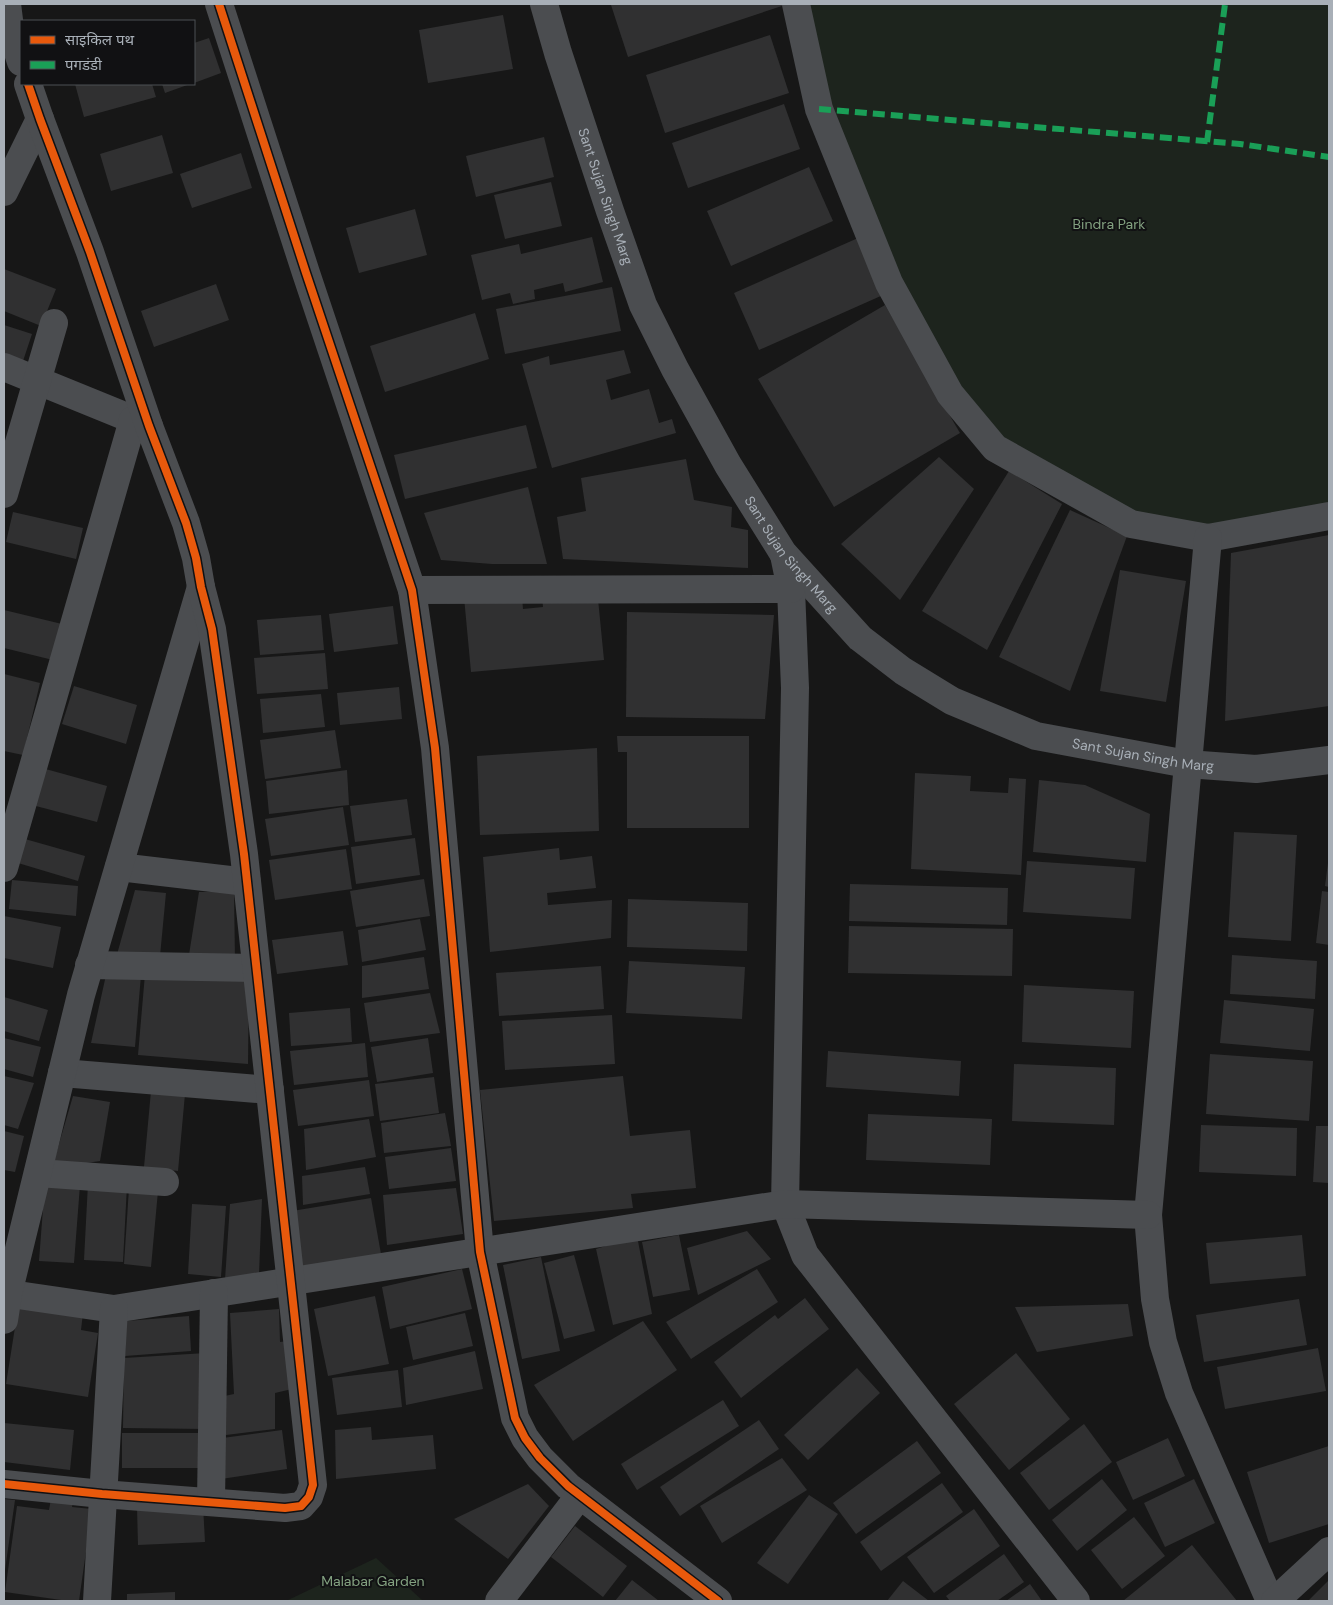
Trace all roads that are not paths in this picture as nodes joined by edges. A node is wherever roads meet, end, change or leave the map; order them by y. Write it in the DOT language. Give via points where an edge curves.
graph roads {
  1 [pos="8,4"];
  2 [pos="220,4"];
  3 [pos="544,4"];
  4 [pos="796,4"];
  5 [pos="20,59"];
  6 [pos="28,85"];
  7 [pos="40,119"];
  8 [pos="4,192"];
  9 [pos="54,323"];
  10 [pos="4,367"];
  11 [pos="36,381"];
  12 [pos="141,423"];
  13 [pos="4,491"];
  14 [pos="1329,516"];
  15 [pos="1208,538"];
  16 [pos="783,553"];
  17 [pos="201,587"];
  18 [pos="791,589"];
  19 [pos="412,590"];
  20 [pos="1329,760"];
  21 [pos="1187,764"];
  22 [pos="119,867"];
  23 [pos="4,868"];
  24 [pos="247,882"];
  25 [pos="90,966"];
  26 [pos="256,968"];
  27 [pos="62,1072"];
  28 [pos="270,1090"];
  29 [pos="38,1173"];
  30 [pos="165,1182"];
  31 [pos="785,1204"];
  32 [pos="1148,1215"];
  33 [pos="480,1252"];
  34 [pos="290,1282"];
  35 [pos="214,1293"];
  36 [pos="5,1302"];
  37 [pos="114,1309"];
  38 [pos="4,1484"];
  39 [pos="102,1494"];
  40 [pos="580,1495"];
  41 [pos="211,1502"];
  42 [pos="1329,1551"];
  43 [pos="714,1600"];
  44 [pos="97,1601"];
  45 [pos="499,1601"];
  46 [pos="1076,1601"];
  47 [pos="1270,1601"];
  48 [pos="1275,1601"];
  1 -- 5 [label="street" via="10,28"];
  2 -- 19 [label="street"];
  3 -- 16 [label="street, Sant Sujan Singh Marg" via="643,305 728,466"];
  4 -- 15 [label="street" via="822,118 890,283 950,394 995,448 1114,515 1131,524"];
  6 -- 7 [label="street"];
  7 -- 8 [label="street"];
  7 -- 12 [label="street" via="90,252"];
  9 -- 11 [label="street"];
  10 -- 11 [label="street"];
  11 -- 12 [label="street"];
  11 -- 13 [label="street"];
  12 -- 17 [label="street" via="186,523"];
  12 -- 23 [label="street"];
  14 -- 15 [label="street"];
  15 -- 21 [label="street"];
  16 -- 18 [label="street"];
  16 -- 21 [label="street, Sant Sujan Singh Marg" via="860,638 903,671 952,701 1036,736"];
  17 -- 22 [label="street"];
  17 -- 24 [label="street" via="212,629"];
  18 -- 19 [label="street"];
  18 -- 31 [label="street" via="795,688"];
  19 -- 33 [label="street" via="435,748"];
  20 -- 21 [label="street, Sant Sujan Singh Marg" via="1256,769"];
  21 -- 32 [label="street"];
  22 -- 24 [label="street"];
  22 -- 25 [label="street"];
  24 -- 26 [label="street"];
  25 -- 26 [label="street"];
  25 -- 27 [label="street"];
  26 -- 28 [label="street"];
  27 -- 28 [label="street"];
  27 -- 29 [label="street"];
  28 -- 34 [label="street"];
  29 -- 30 [label="street"];
  29 -- 36 [label="street"];
  31 -- 32 [label="street"];
  31 -- 33 [label="street"];
  31 -- 46 [label="street" via="806,1254"];
  32 -- 47 [label="street" via="1155,1299 1163,1342 1179,1393"];
  33 -- 34 [label="street"];
  33 -- 40 [label="street" via="515,1418 540,1458"];
  34 -- 35 [label="street"];
  34 -- 41 [label="street" via="313,1486 301,1506 285,1508"];
  35 -- 37 [label="street"];
  35 -- 41 [label="street"];
  36 -- 37 [label="street"];
  37 -- 39 [label="street"];
  38 -- 39 [label="street"];
  39 -- 41 [label="street"];
  39 -- 44 [label="street"];
  40 -- 43 [label="street"];
  40 -- 45 [label="street"];
  42 -- 48 [label="street"];
}
